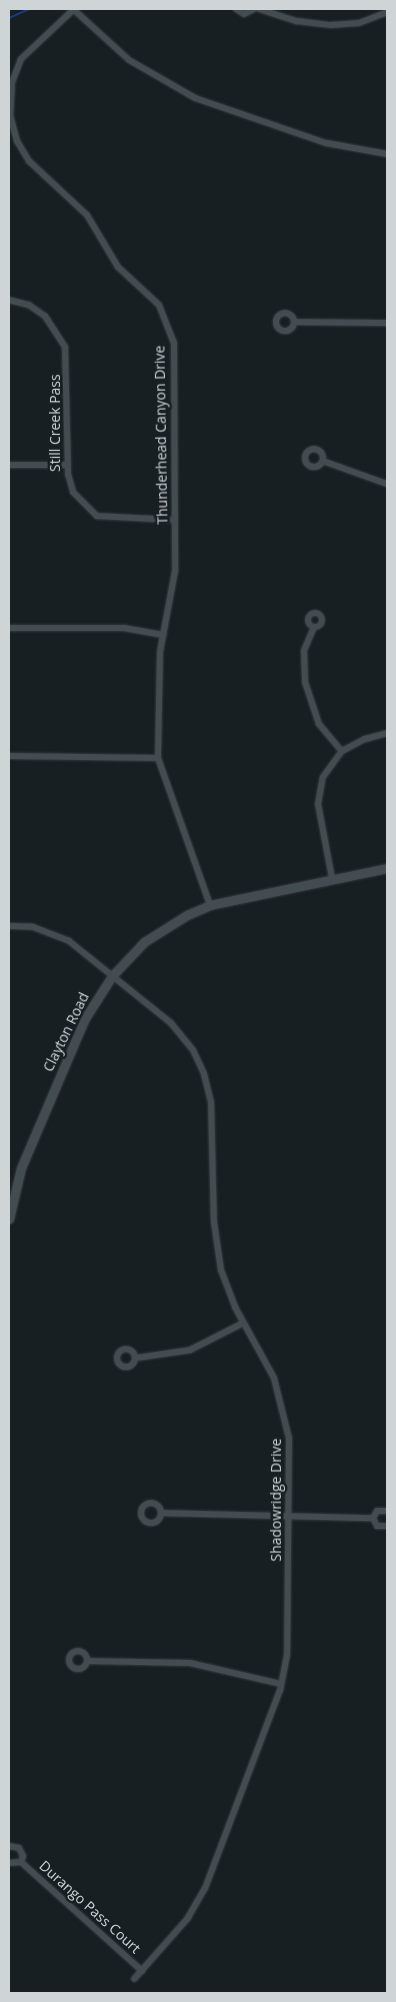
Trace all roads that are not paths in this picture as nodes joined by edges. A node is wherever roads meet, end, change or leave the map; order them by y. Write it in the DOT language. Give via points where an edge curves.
graph roads {
  1 [pos="73,9"];
  2 [pos="236,9"];
  3 [pos="254,9"];
  4 [pos="259,9"];
  5 [pos="387,12"];
  6 [pos="387,154"];
  7 [pos="9,300"];
  8 [pos="294,322"];
  9 [pos="387,323"];
  10 [pos="323,461"];
  11 [pos="9,465"];
  12 [pos="67,465"];
  13 [pos="387,484"];
  14 [pos="175,520"];
  15 [pos="314,627"];
  16 [pos="9,628"];
  17 [pos="163,635"];
  18 [pos="387,733"];
  19 [pos="342,751"];
  20 [pos="9,756"];
  21 [pos="158,758"];
  22 [pos="387,868"];
  23 [pos="332,878"];
  24 [pos="210,904"];
  25 [pos="9,926"];
  26 [pos="112,976"];
  27 [pos="9,1219"];
  28 [pos="243,1323"];
  29 [pos="136,1358"];
  30 [pos="387,1511"];
  31 [pos="161,1513"];
  32 [pos="290,1516"];
  33 [pos="373,1518"];
  34 [pos="387,1526"];
  35 [pos="88,1661"];
  36 [pos="281,1684"];
  37 [pos="9,1846"];
  38 [pos="22,1862"];
  39 [pos="9,1863"];
  40 [pos="142,1971"];
  41 [pos="134,1979"];
  1 -- 6 [label="street" via="129,60 194,98 326,143"];
  1 -- 14 [label="street, Thunderhead Canyon Drive" via="20,58 12,82 10,115 17,141 28,161 87,215 118,267 159,305 171,334 176,352"];
  2 -- 3 [label="street" via="244,14"];
  4 -- 5 [label="street" via="297,21 331,26 359,23"];
  7 -- 12 [label="street, Still Creek Pass" via="29,305 45,316 65,348 68,362"];
  8 -- 9 [label="street"];
  10 -- 13 [label="street"];
  11 -- 12 [label="street"];
  12 -- 14 [label="street, Still Creek Pass" via="72,492 97,516"];
  14 -- 17 [label="street, Thunderhead Canyon Drive" via="175,571"];
  15 -- 19 [label="street" via="304,651 305,682 319,724"];
  16 -- 17 [label="street" via="124,628"];
  17 -- 21 [label="street, Thunderhead Canyon Drive" via="158,670"];
  18 -- 19 [label="street" via="365,739"];
  19 -- 23 [label="street" via="324,777 318,804"];
  20 -- 21 [label="street"];
  21 -- 24 [label="street, Thunderhead Canyon Drive"];
  22 -- 23 [label="main road, Clayton Road"];
  23 -- 24 [label="main road, Clayton Road"];
  24 -- 26 [label="main road, Clayton Road" via="150,938"];
  25 -- 26 [label="street, Shadowridge Drive" via="33,927 61,937"];
  26 -- 27 [label="main road, Clayton Road" via="84,1020 36,1131 17,1180"];
  26 -- 28 [label="street, Shadowridge Drive" via="177,1030 193,1050 204,1074 213,1121 216,1249 225,1284"];
  28 -- 29 [label="street" via="190,1350"];
  28 -- 32 [label="street, Shadowridge Drive" via="271,1372 285,1414 290,1452"];
  30 -- 33 [label="street" via="377,1510"];
  31 -- 32 [label="street"];
  32 -- 33 [label="street"];
  32 -- 36 [label="street, Shadowridge Drive" via="287,1655"];
  33 -- 34 [label="street" via="377,1526"];
  35 -- 36 [label="street" via="190,1663"];
  36 -- 40 [label="street, Shadowridge Drive" via="205,1888 188,1918"];
  37 -- 38 [label="street, Durango Pass Court" via="19,1848"];
  38 -- 39 [label="street, Durango Pass Court"];
  38 -- 40 [label="street, Durango Pass Court"];
  40 -- 41 [label="street, Shadowridge Drive"];
}
